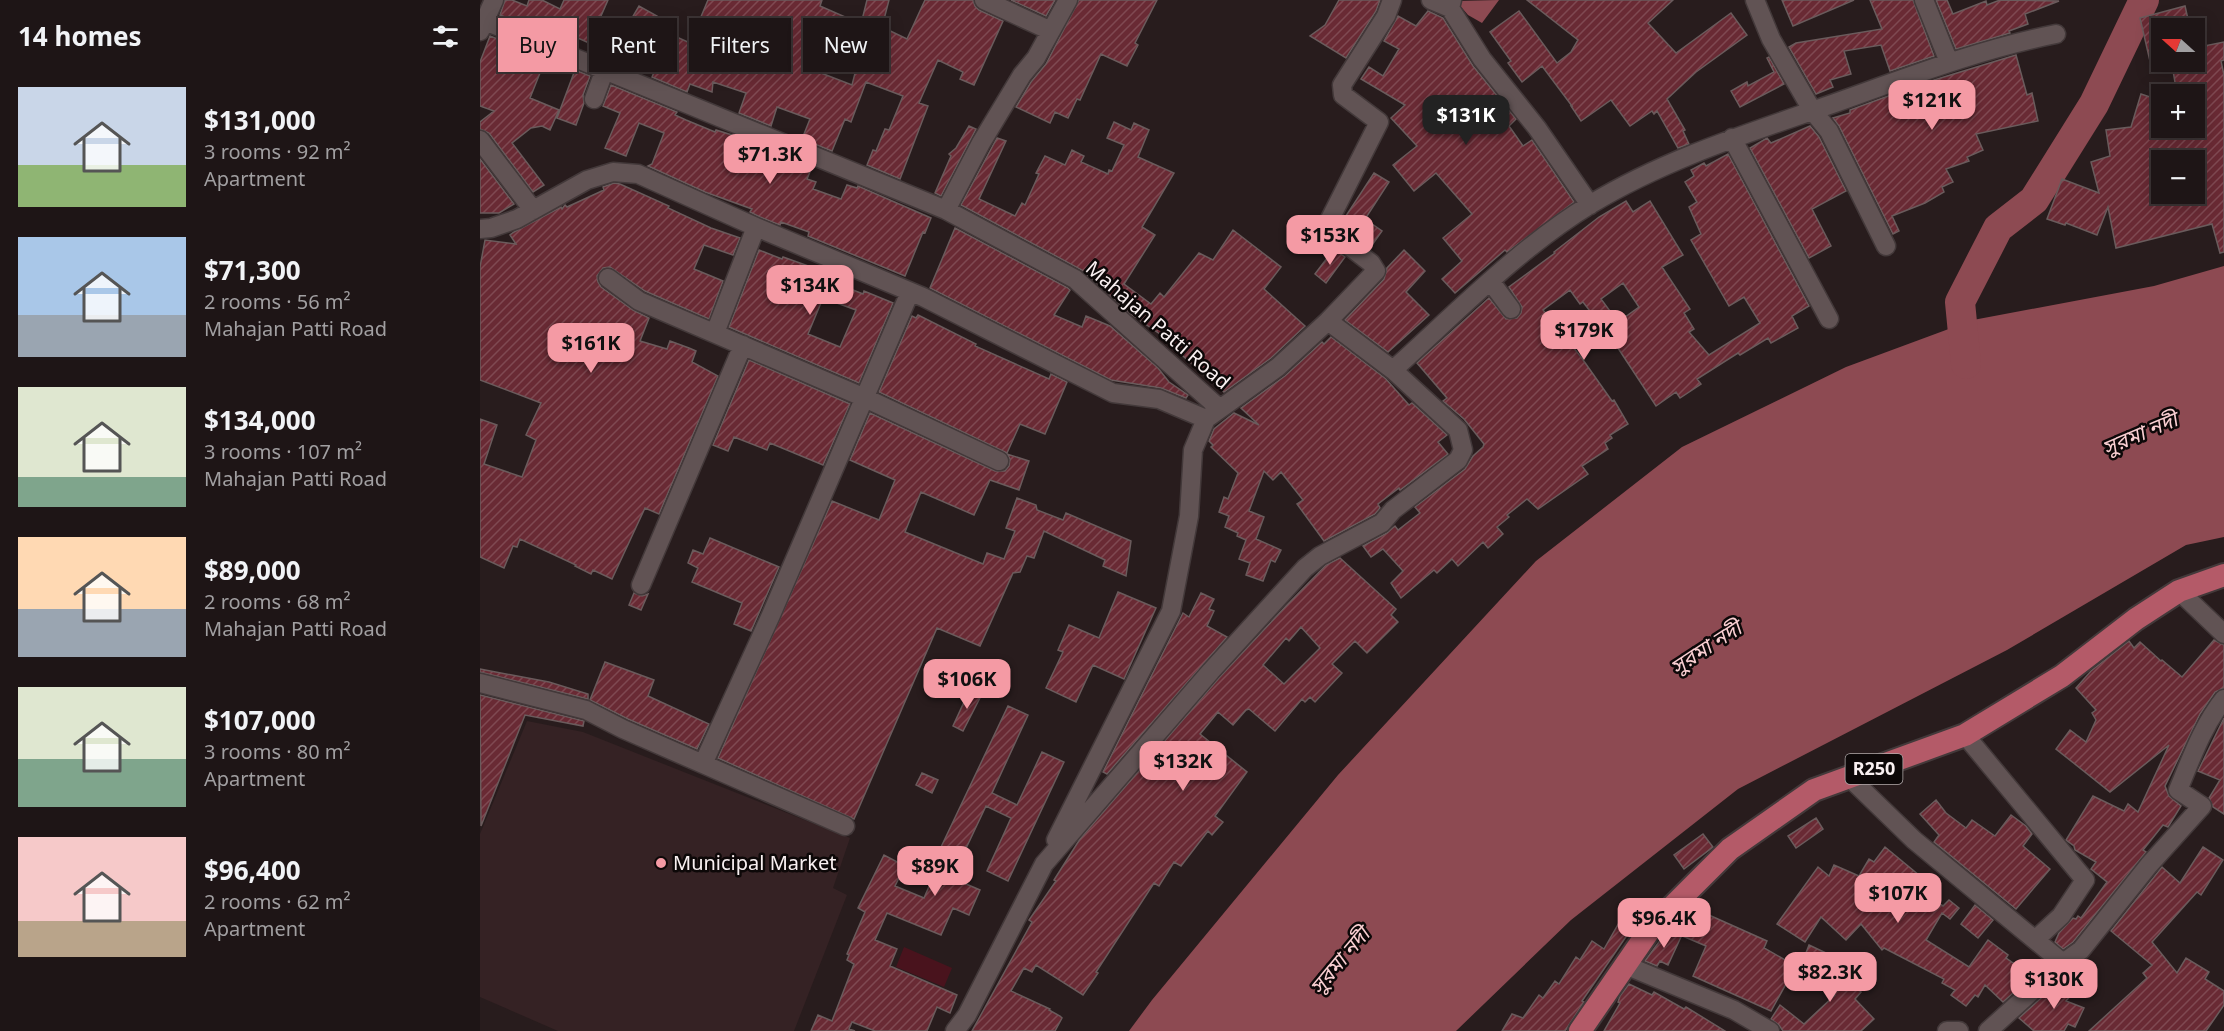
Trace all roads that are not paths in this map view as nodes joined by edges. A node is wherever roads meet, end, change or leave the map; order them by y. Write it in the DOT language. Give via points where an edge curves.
graph roads {
  1 [pos="494,0"];
  2 [pos="984,0"];
  3 [pos="1068,0"];
  4 [pos="1392,0"];
  5 [pos="1431,0"];
  6 [pos="1755,0"];
  7 [pos="1924,0"];
  8 [pos="1451,4"];
  9 [pos="482,24"];
  10 [pos="1051,31"];
  11 [pos="2056,34"];
  12 [pos="1949,62"];
  13 [pos="589,63"];
  14 [pos="604,72"];
  15 [pos="612,72"];
  16 [pos="594,99"];
  17 [pos="1812,110"];
  18 [pos="1732,138"];
  19 [pos="480,140"];
  20 [pos="1590,205"];
  21 [pos="533,210"];
  22 [pos="946,210"];
  23 [pos="756,227"];
  24 [pos="480,229"];
  25 [pos="1886,246"];
  26 [pos="608,278"];
  27 [pos="1491,282"];
  28 [pos="910,292"];
  29 [pos="1511,309"];
  30 [pos="1829,319"];
  31 [pos="1328,321"];
  32 [pos="715,333"];
  33 [pos="743,345"];
  34 [pos="1393,370"];
  35 [pos="866,398"];
  36 [pos="1213,414"];
  37 [pos="999,462"];
  38 [pos="2224,575"];
  39 [pos="641,585"];
  40 [pos="2179,591"];
  41 [pos="2224,634"];
  42 [pos="480,683"];
  43 [pos="2224,699"];
  44 [pos="1965,735"];
  45 [pos="703,764"];
  46 [pos="1849,777"];
  47 [pos="845,826"];
  48 [pos="1044,864"];
  49 [pos="2035,940"];
  50 [pos="2063,963"];
  51 [pos="1625,965"];
  52 [pos="955,1031"];
  53 [pos="1580,1031"];
  54 [pos="1770,1031"];
  55 [pos="1947,1031"];
  56 [pos="1959,1031"];
  57 [pos="1988,1031"];
  1 -- 9 [label="street"];
  2 -- 10 [label="street"];
  3 -- 10 [label="street"];
  4 -- 31 [label="street" via="1342,85 1343,95 1379,122 1327,228 1376,271"];
  5 -- 8 [label="street"];
  6 -- 17 [label="street" via="1771,39"];
  7 -- 12 [label="street"];
  8 -- 20 [label="street" via="1482,59 1537,128"];
  9 -- 13 [label="street, Mahajan Patti Road"];
  10 -- 22 [label="street" via="981,143"];
  11 -- 12 [label="street" via="2012,42"];
  12 -- 17 [label="street"];
  14 -- 16 [label="street"];
  15 -- 22 [label="street, Mahajan Patti Road"];
  17 -- 18 [label="street"];
  17 -- 25 [label="street" via="1829,131"];
  18 -- 20 [label="street" via="1626,184"];
  18 -- 30 [label="street"];
  19 -- 21 [label="street"];
  20 -- 27 [label="street" via="1538,241"];
  21 -- 23 [label="street" via="587,180 626,172"];
  21 -- 24 [label="street" via="517,219"];
  22 -- 36 [label="street, Mahajan Patti Road" via="1075,279"];
  23 -- 28 [label="street"];
  23 -- 32 [label="street"];
  26 -- 32 [label="street" via="639,301"];
  27 -- 29 [label="street"];
  27 -- 34 [label="street"];
  28 -- 35 [label="street"];
  28 -- 36 [label="street" via="1113,393 1159,399"];
  31 -- 34 [label="street"];
  31 -- 36 [label="street" via="1278,367"];
  32 -- 33 [label="street"];
  33 -- 35 [label="street"];
  33 -- 39 [label="street"];
  34 -- 48 [label="street" via="1458,430 1463,450 1458,460 1382,523 1305,568"];
  35 -- 37 [label="street"];
  35 -- 45 [label="street"];
  36 -- 48 [label="street, Mahajan Patti Road" via="1193,450 1189,516 1171,610"];
  38 -- 40 [label="main road, R250"];
  40 -- 41 [label="street"];
  40 -- 44 [label="main road, R250" via="2062,676"];
  42 -- 45 [label="street" via="586,710"];
  43 -- 50 [label="street" via="2178,790 2202,806 2081,950"];
  44 -- 46 [label="main road, R250"];
  44 -- 49 [label="street" via="2085,880 2061,916"];
  45 -- 47 [label="street"];
  46 -- 49 [label="street" via="1914,840"];
  46 -- 51 [label="main road, R250" via="1814,790 1730,849 1651,928"];
  48 -- 52 [label="street" via="967,1015"];
  49 -- 50 [label="street"];
  50 -- 57 [label="street"];
  51 -- 53 [label="main road, R250"];
  51 -- 54 [label="street" via="1734,1010"];
  55 -- 56 [label="street"];
}
